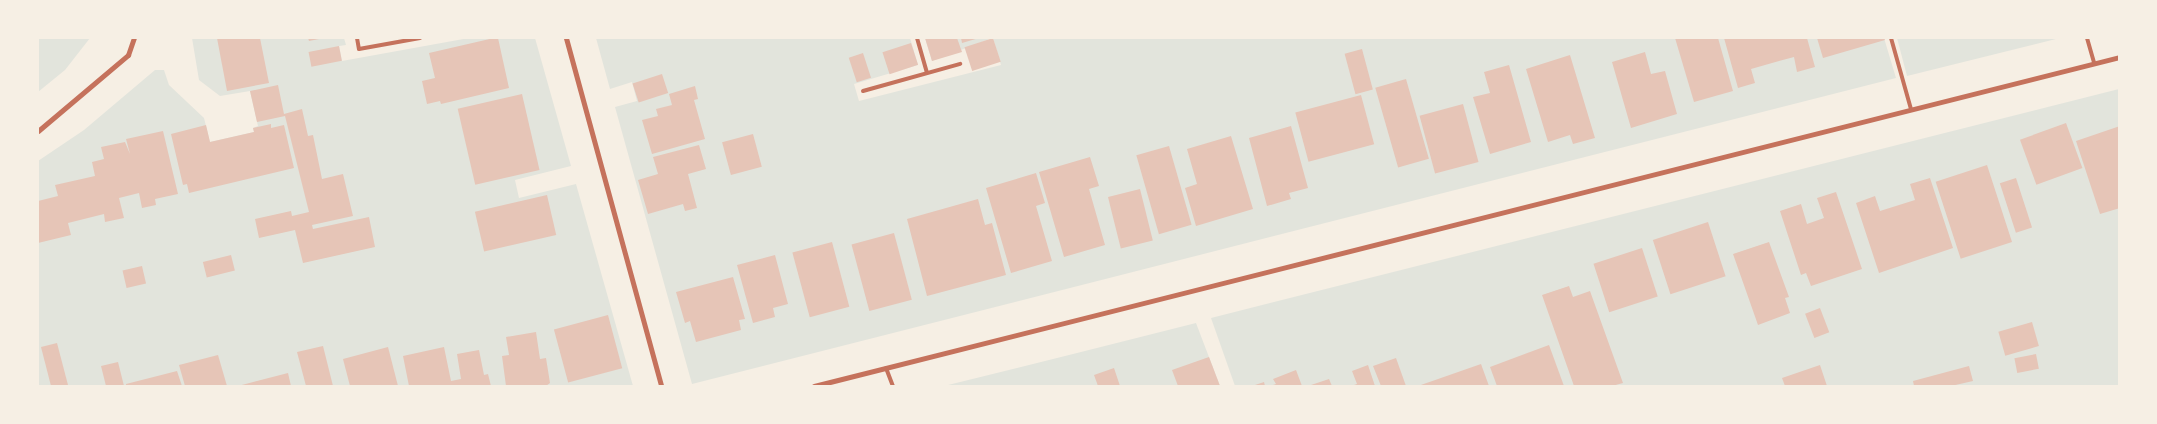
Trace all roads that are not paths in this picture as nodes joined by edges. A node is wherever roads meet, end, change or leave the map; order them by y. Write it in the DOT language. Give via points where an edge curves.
graph roads {
  1 [pos="134,38"];
  2 [pos="357,38"];
  3 [pos="420,38"];
  4 [pos="566,38"];
  5 [pos="917,38"];
  6 [pos="1891,38"];
  7 [pos="2087,38"];
  8 [pos="2120,57"];
  9 [pos="2094,63"];
  10 [pos="960,64"];
  11 [pos="927,73"];
  12 [pos="863,91"];
  13 [pos="1911,109"];
  14 [pos="38,131"];
  15 [pos="886,368"];
  16 [pos="661,386"];
  17 [pos="814,386"];
  18 [pos="893,386"];
  1 -- 14 [label="street" via="128,54"];
  2 -- 3 [label="lane" via="359,49"];
  4 -- 16 [label="street"];
  5 -- 11 [label="lane"];
  6 -- 13 [label="lane"];
  7 -- 9 [label="lane"];
  8 -- 9 [label="street"];
  9 -- 13 [label="street"];
  10 -- 11 [label="lane"];
  11 -- 12 [label="lane"];
  13 -- 15 [label="street"];
  15 -- 17 [label="street"];
  15 -- 18 [label="lane"];
}
